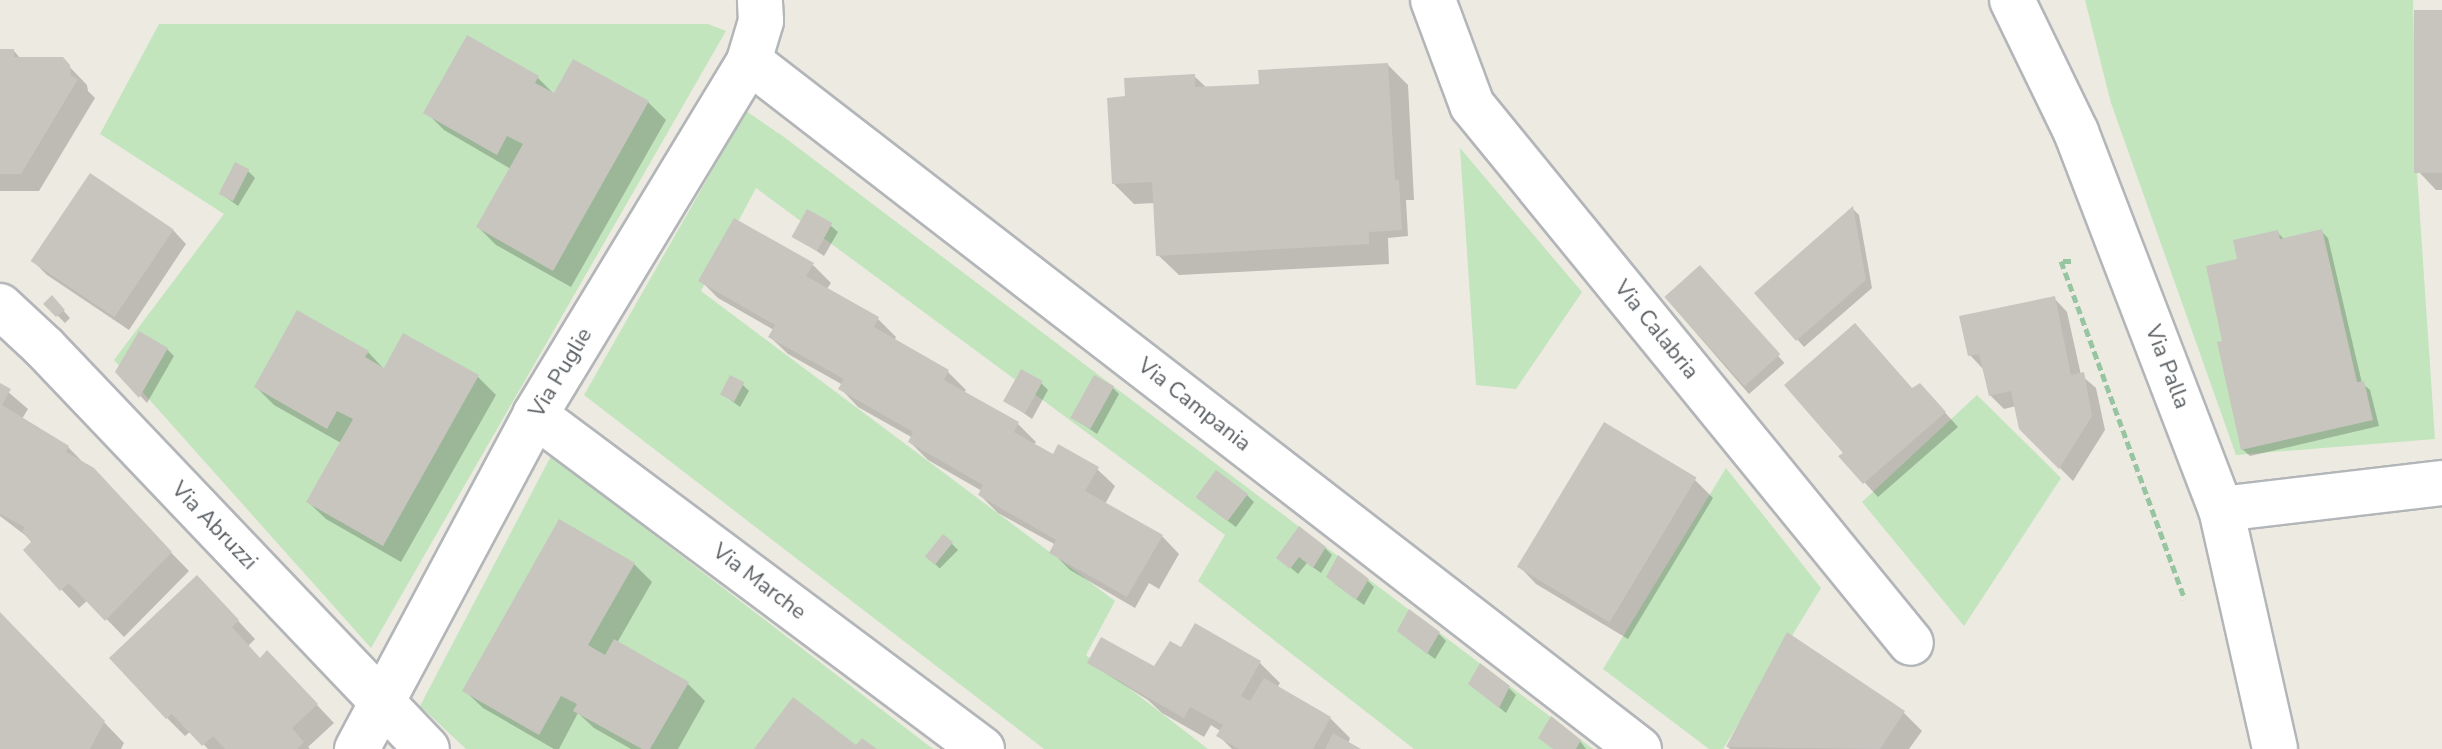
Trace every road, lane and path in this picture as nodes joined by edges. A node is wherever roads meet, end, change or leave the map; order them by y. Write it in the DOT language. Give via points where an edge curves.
graph roads {
  1 [pos="760,0"];
  2 [pos="1433,0"];
  3 [pos="2012,0"];
  4 [pos="749,61"];
  5 [pos="0,306"];
  6 [pos="535,415"];
  7 [pos="2442,483"];
  8 [pos="2221,509"];
  9 [pos="1911,643"];
  10 [pos="382,703"];
  11 [pos="357,749"];
  12 [pos="427,749"];
  13 [pos="982,749"];
  14 [pos="1639,749"];
  15 [pos="2275,749"];
  1 -- 4 [label="street, Via Puglie" via="761,21"];
  2 -- 9 [label="street, Via Calabria" via="1472,105"];
  3 -- 8 [label="street, Via Palla" via="2076,132"];
  4 -- 6 [label="street, Via Puglie"];
  4 -- 14 [label="street, Via Campania"];
  5 -- 10 [label="street, Via Abruzzi"];
  6 -- 10 [label="street, Via Puglie"];
  6 -- 13 [label="street, Via Marche"];
  7 -- 8 [label="street"];
  8 -- 15 [label="street, Via Palla"];
  10 -- 11 [label="street, Via Puglie"];
  10 -- 12 [label="street, Via Abruzzi"];
}
